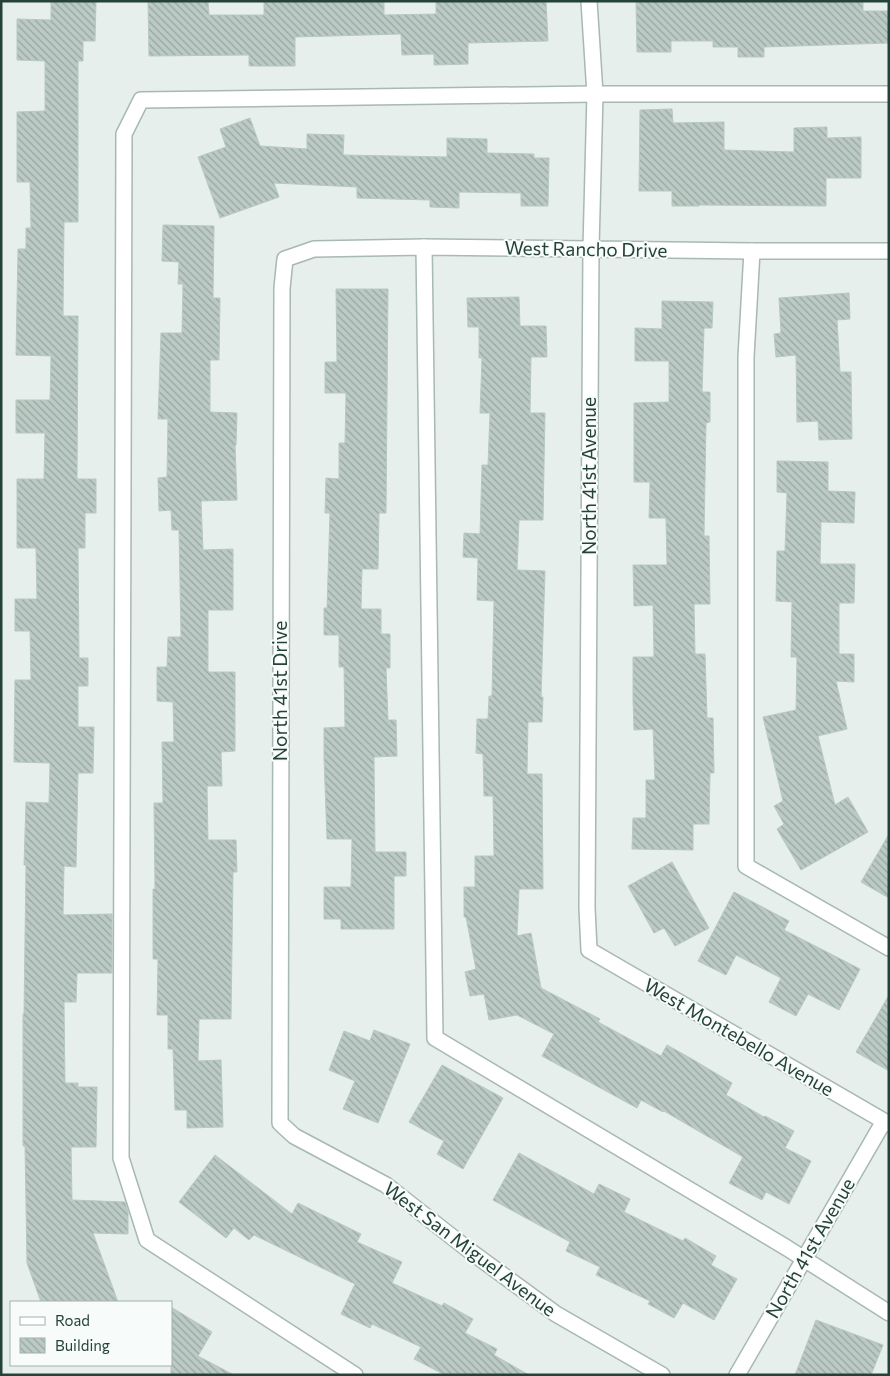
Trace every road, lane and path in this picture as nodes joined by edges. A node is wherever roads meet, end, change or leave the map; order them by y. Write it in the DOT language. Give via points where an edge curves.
graph roads {
  1 [pos="589,1"];
  2 [pos="595,94"];
  3 [pos="889,94"];
  4 [pos="424,247"];
  5 [pos="591,248"];
  6 [pos="752,251"];
  7 [pos="889,251"];
  8 [pos="285,259"];
  9 [pos="889,948"];
  10 [pos="589,950"];
  11 [pos="280,1123"];
  12 [pos="886,1123"];
  13 [pos="804,1258"];
  14 [pos="889,1313"];
  15 [pos="355,1375"];
  16 [pos="662,1375"];
  17 [pos="737,1375"];
  1 -- 2 [label="street, North 41st Avenue"];
  2 -- 3 [label="street"];
  2 -- 5 [label="street, North 41st Avenue"];
  2 -- 15 [label="street" via="141,100 124,134 121,1158 147,1240"];
  4 -- 5 [label="street, West Rancho Drive"];
  4 -- 8 [label="street, West Rancho Drive" via="314,249"];
  4 -- 13 [label="street" via="435,1038"];
  5 -- 6 [label="street, West Rancho Drive"];
  5 -- 10 [label="street, North 41st Avenue" via="586,908"];
  6 -- 7 [label="street, West Rancho Drive"];
  6 -- 9 [label="street" via="746,357 746,866"];
  8 -- 11 [label="street, North 41st Drive" via="282,288"];
  10 -- 12 [label="street, West Montebello Avenue"];
  11 -- 16 [label="street, West San Miguel Avenue" via="294,1136 386,1185 556,1314"];
  12 -- 13 [label="street, North 41st Avenue"];
  13 -- 14 [label="street"];
  13 -- 17 [label="street, North 41st Avenue"];
}
